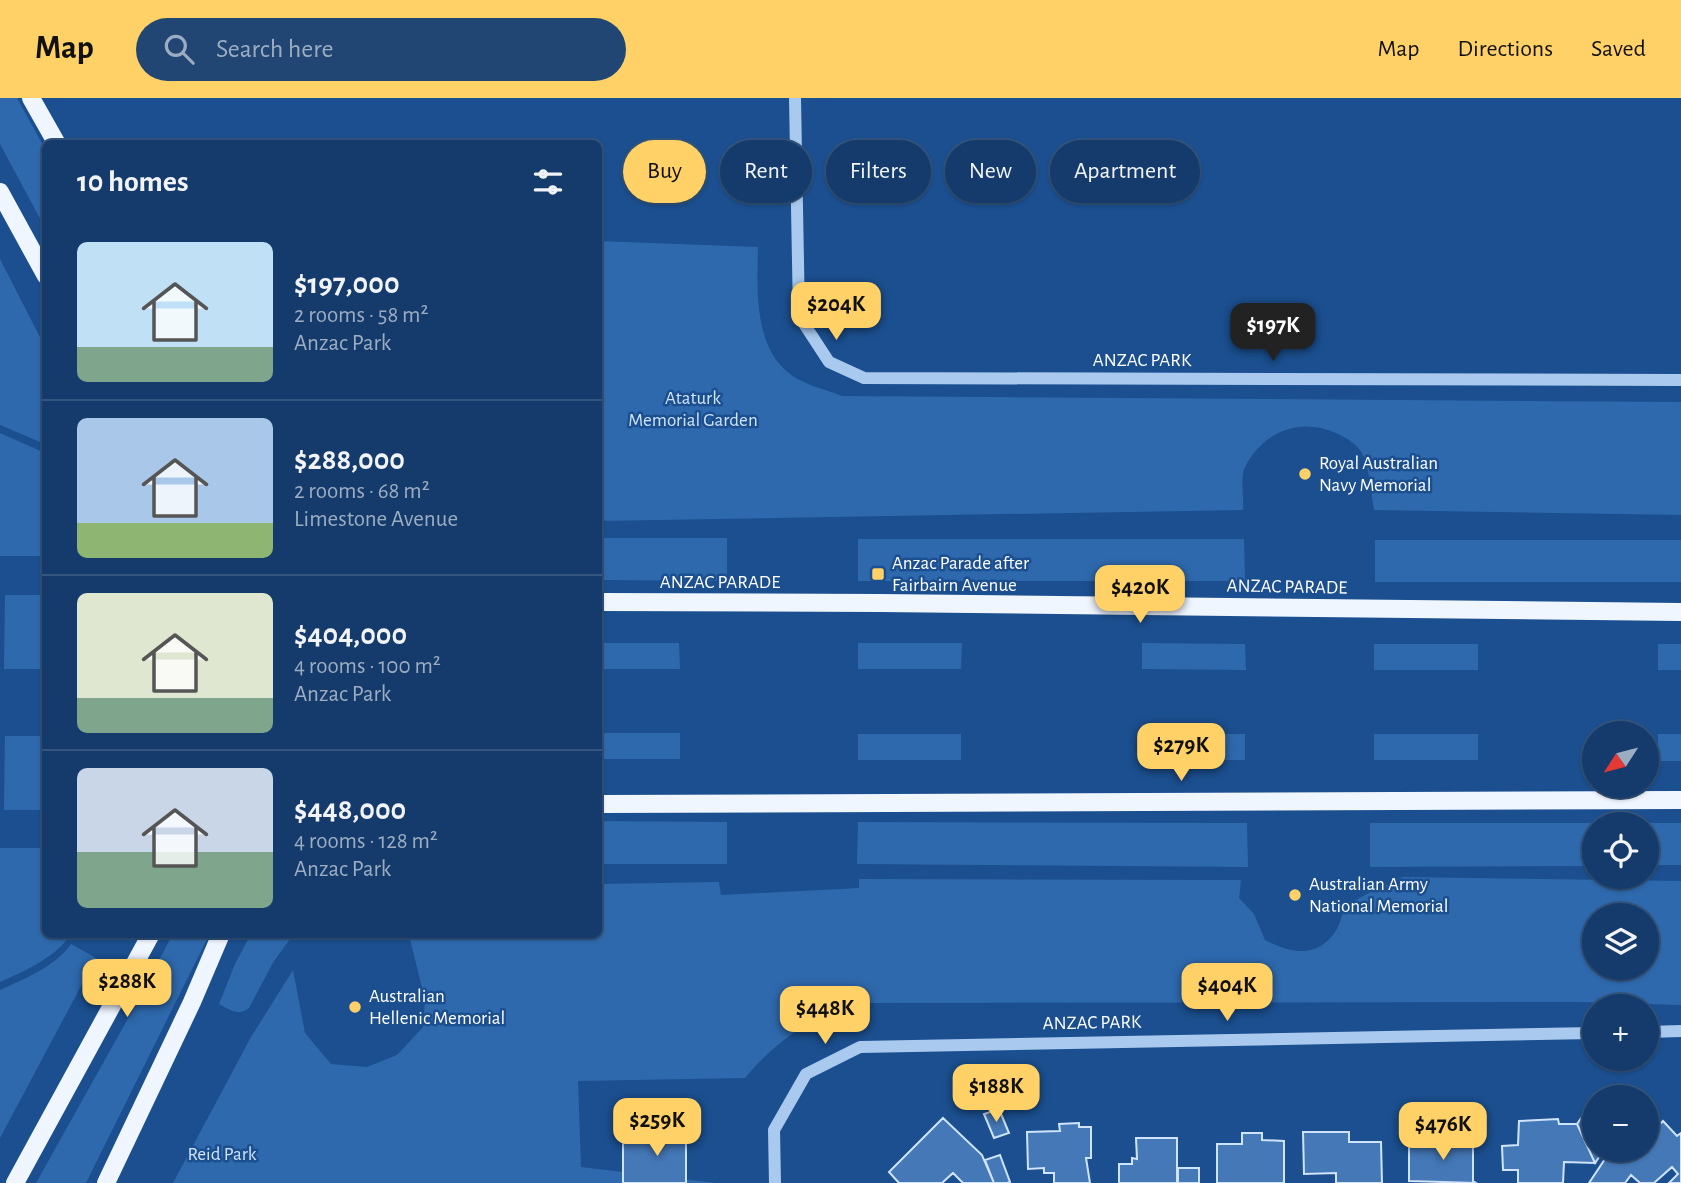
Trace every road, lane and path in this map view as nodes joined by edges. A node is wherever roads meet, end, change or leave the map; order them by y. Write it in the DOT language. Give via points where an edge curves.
graph roads {
  1 [pos="31,98"];
  2 [pos="795,98"];
  3 [pos="55,140"];
  4 [pos="0,192"];
  5 [pos="42,269"];
  6 [pos="1681,380"];
  7 [pos="602,602"];
  8 [pos="1681,612"];
  9 [pos="1681,800"];
  10 [pos="602,804"];
  11 [pos="149,938"];
  12 [pos="219,938"];
  13 [pos="1681,1031"];
  14 [pos="1659,1032"];
  15 [pos="1582,1033"];
  16 [pos="15,1183"];
  17 [pos="106,1183"];
  18 [pos="775,1183"];
  1 -- 3 [label="main road"];
  2 -- 6 [label="street, ANZAC PARK" via="799,316 829,362 864,378"];
  4 -- 5 [label="main road"];
  7 -- 8 [label="main road, ANZAC PARADE"];
  9 -- 10 [label="main road"];
  11 -- 16 [label="main road"];
  12 -- 17 [label="main road"];
  13 -- 14 [label="street"];
  15 -- 18 [label="street, ANZAC PARK" via="859,1047 806,1074 774,1130"];
}
